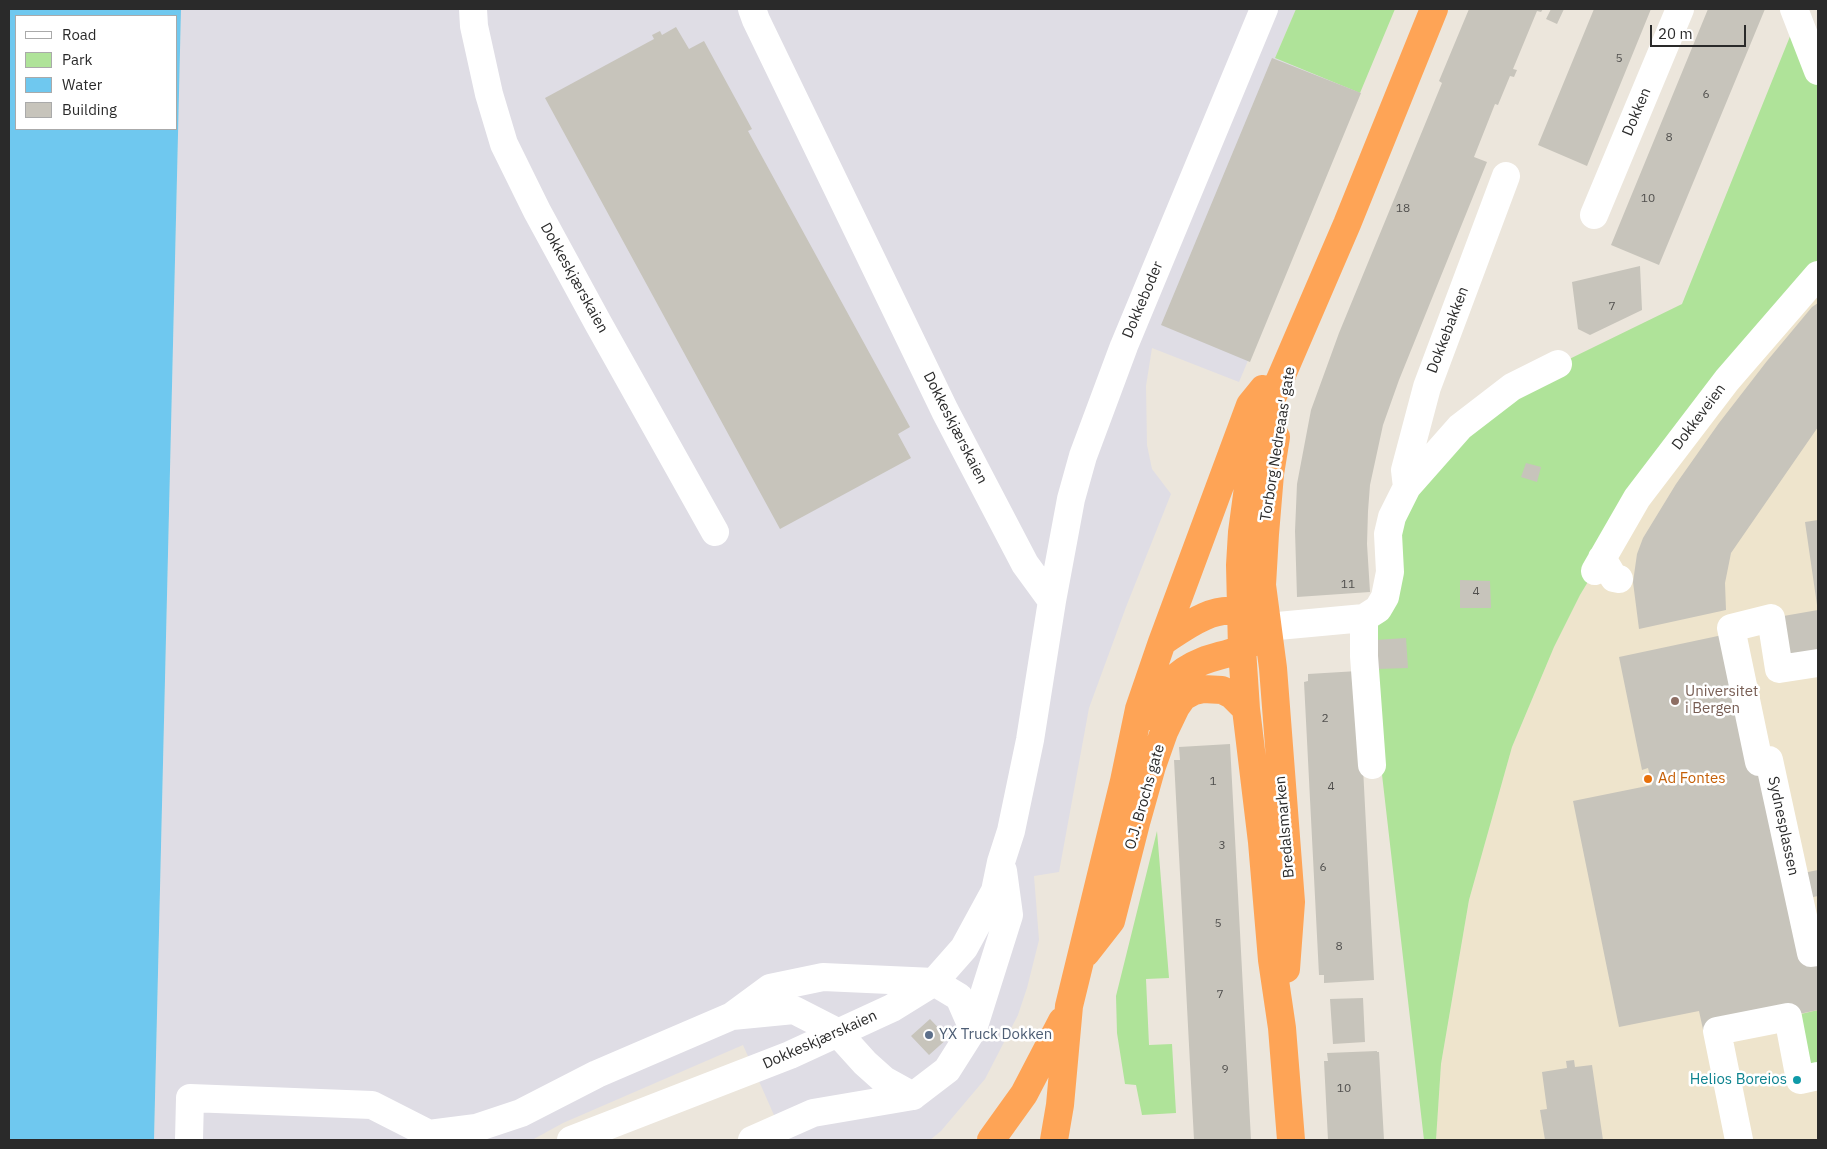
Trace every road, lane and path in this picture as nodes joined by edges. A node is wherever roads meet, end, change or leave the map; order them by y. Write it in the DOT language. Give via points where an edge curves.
graph roads {
  1 [pos="473,9"];
  2 [pos="752,9"];
  3 [pos="1264,9"];
  4 [pos="1434,9"];
  5 [pos="1680,9"];
  6 [pos="1794,9"];
  7 [pos="1818,71"];
  8 [pos="1506,176"];
  9 [pos="1594,215"];
  10 [pos="1818,275"];
  11 [pos="1293,350"];
  12 [pos="1558,364"];
  13 [pos="1407,486"];
  14 [pos="715,532"];
  15 [pos="1605,569"];
  16 [pos="1052,601"];
  17 [pos="1240,612"];
  18 [pos="1364,618"];
  19 [pos="1267,627"];
  20 [pos="1162,642"];
  21 [pos="1242,649"];
  22 [pos="1818,663"];
  23 [pos="1246,709"];
  24 [pos="1372,765"];
  25 [pos="1124,781"];
  26 [pos="1001,862"];
  27 [pos="1818,952"];
  28 [pos="1080,960"];
  29 [pos="934,982"];
  30 [pos="1069,1006"];
  31 [pos="732,1016"];
  32 [pos="1282,1028"];
  33 [pos="974,1029"];
  34 [pos="836,1032"];
  35 [pos="1818,1076"];
  36 [pos="913,1096"];
  37 [pos="521,1113"];
  38 [pos="189,1140"];
  39 [pos="495,1140"];
  40 [pos="571,1140"];
  41 [pos="752,1140"];
  42 [pos="992,1140"];
  43 [pos="1054,1140"];
  44 [pos="1291,1140"];
  45 [pos="1739,1140"];
  1 -- 14 [label="street, Dokkeskjærskaien" via="489,94 504,144 593,314"];
  2 -- 16 [label="street, Dokkeskjærskaien" via="945,411 1025,564"];
  3 -- 16 [label="street, Dokkeboder" via="1124,346 1087,447 1071,499"];
  4 -- 11 [label="highway, Torborg Nedreaas' gate"];
  5 -- 9 [label="street, Dokken"];
  6 -- 7 [label="street"];
  8 -- 13 [label="street, Dokkebakken" via="1427,387 1405,470"];
  10 -- 15 [label="street, Dokkeveien" via="1727,380 1638,498"];
  11 -- 17 [label="highway, Torborg Nedreaas' gate" via="1266,412 1249,480 1242,532"];
  11 -- 19 [label="highway, Torborg Nedreaas' gate" via="1270,474 1264,534 1262,585"];
  11 -- 20 [label="highway, O.J. Brochs gate" via="1250,406"];
  12 -- 13 [label="street, Dokkebakken" via="1512,387 1460,427"];
  13 -- 18 [label="street, Dokkebakken" via="1392,517 1388,534 1390,572 1384,597 1378,609"];
  16 -- 26 [label="street, Dokkeskjærskaien" via="1030,740 1011,831"];
  17 -- 19 [label="highway"];
  17 -- 20 [label="highway" via="1218,612 1192,623"];
  17 -- 21 [label="highway"];
  18 -- 19 [label="street"];
  18 -- 24 [label="street"];
  19 -- 21 [label="highway, O.J. Brochs gate" via="1255,641"];
  19 -- 32 [label="highway, Bredalsmarken" via="1291,902"];
  20 -- 25 [label="highway, O.J. Brochs gate" via="1139,709"];
  21 -- 23 [label="highway, Bredalsmarken"];
  21 -- 25 [label="highway, O.J. Brochs gate" via="1203,661 1169,684 1159,696"];
  22 -- 27 [label="street, Sydnesplassen" via="1779,669 1771,618 1730,628 1759,762 1769,760 1811,953"];
  23 -- 28 [label="highway, O.J. Brochs gate" via="1222,690 1203,689 1183,697 1176,707 1152,766 1111,921"];
  23 -- 32 [label="highway, Bredalsmarken"];
  25 -- 28 [label="highway, O.J. Brochs gate"];
  26 -- 29 [label="street, Dokkeskjærskaien" via="995,891 964,948"];
  26 -- 33 [label="street, Dokkeskjærskaien" via="1009,915"];
  28 -- 30 [label="highway, O.J. Brochs gate"];
  29 -- 31 [label="street" via="823,977 770,988"];
  29 -- 33 [label="street" via="958,997"];
  29 -- 34 [label="street, Dokkeskjærskaien" via="892,1008"];
  30 -- 42 [label="highway, O.J. Brochs gate" via="1024,1094"];
  30 -- 43 [label="highway, O.J. Brochs gate"];
  31 -- 34 [label="street" via="794,1010"];
  31 -- 37 [label="street" via="597,1074"];
  32 -- 44 [label="highway, Bredalsmarken"];
  33 -- 36 [label="street, Dokkeskjærskaien" via="947,1070"];
  34 -- 36 [label="street" via="884,1080"];
  34 -- 40 [label="street, Dokkeskjærskaien" via="790,1055"];
  35 -- 45 [label="street" via="1800,1080 1788,1017 1717,1031"];
  36 -- 41 [label="street, Dokkeskjærskaien" via="813,1113"];
  37 -- 38 [label="street" via="476,1128 429,1134 372,1105 190,1098"];
  37 -- 39 [label="street"];
}
